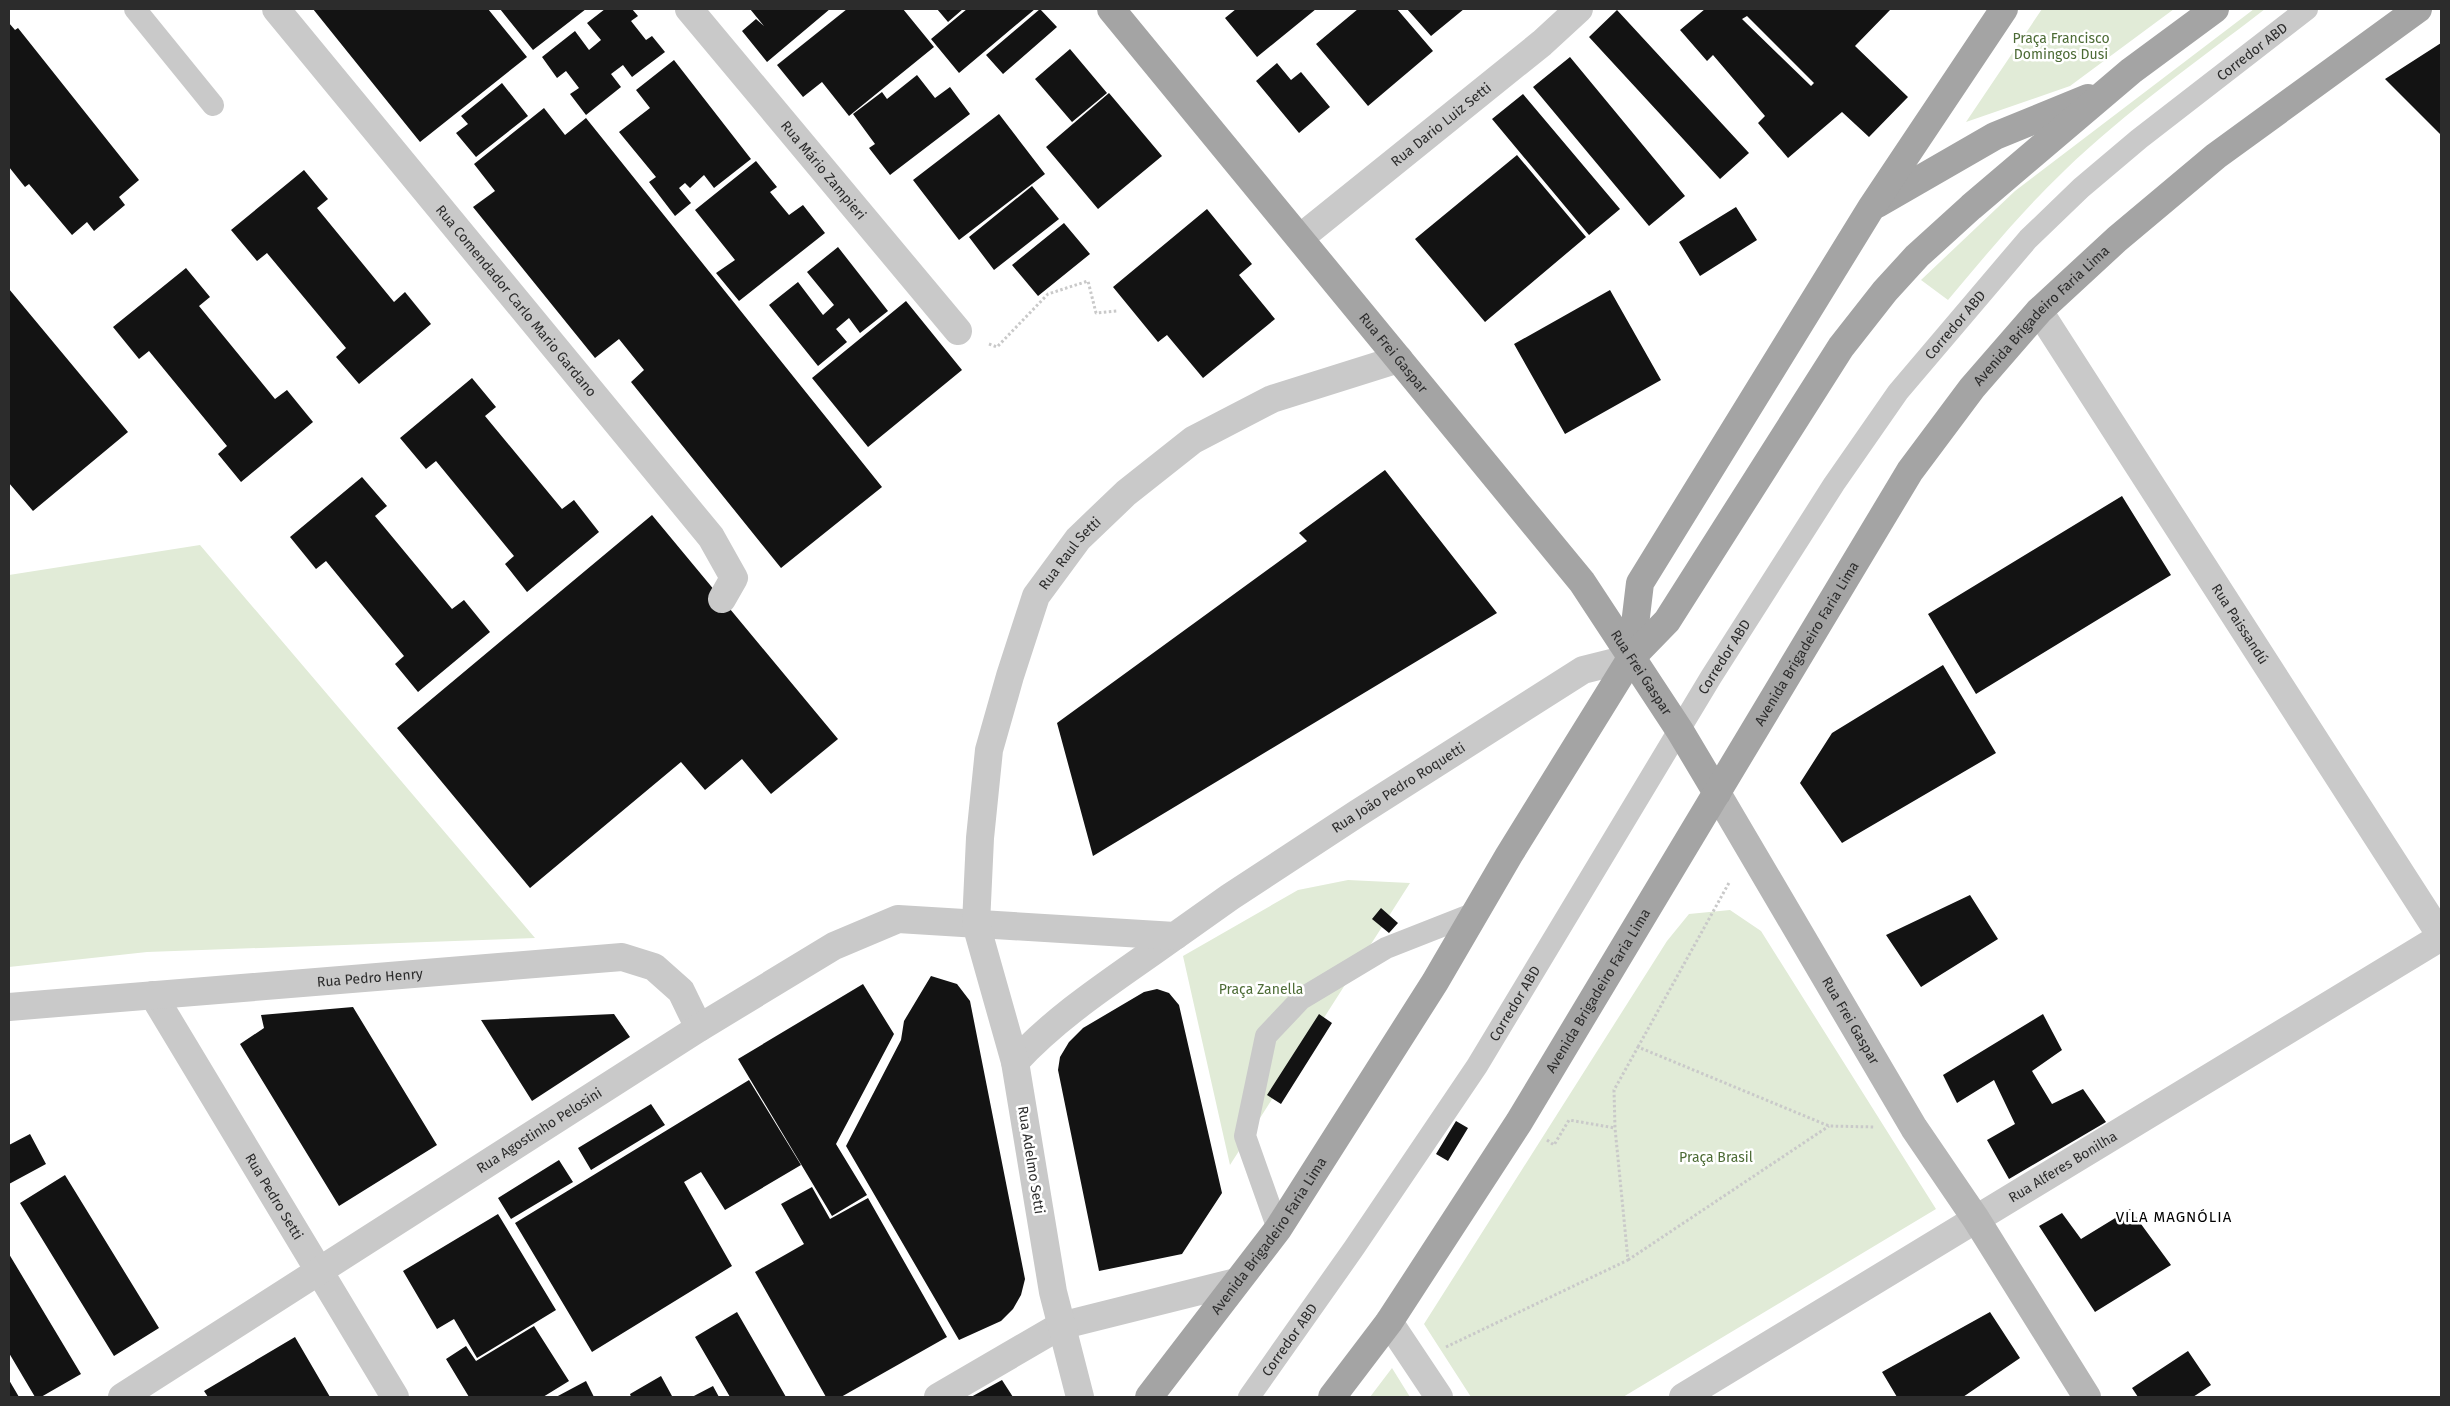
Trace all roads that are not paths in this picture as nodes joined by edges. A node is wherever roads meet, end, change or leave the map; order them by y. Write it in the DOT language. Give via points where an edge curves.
graph roads {
  1 [pos="135,9"];
  2 [pos="276,9"];
  3 [pos="689,9"];
  4 [pos="1112,9"];
  5 [pos="1580,9"];
  6 [pos="2004,9"];
  7 [pos="2215,9"];
  8 [pos="2307,9"];
  9 [pos="2418,9"];
  10 [pos="2106,91"];
  11 [pos="213,105"];
  12 [pos="1871,208"];
  13 [pos="1300,238"];
  14 [pos="2039,311"];
  15 [pos="958,331"];
  16 [pos="1399,359"];
  17 [pos="722,599"];
  18 [pos="1631,658"];
  19 [pos="1680,731"];
  20 [pos="1717,793"];
  21 [pos="1475,913"];
  22 [pos="976,924"];
  23 [pos="1175,936"];
  24 [pos="2441,937"];
  25 [pos="153,995"];
  26 [pos="9,1007"];
  27 [pos="699,1028"];
  28 [pos="1015,1062"];
  29 [pos="1976,1219"];
  30 [pos="1278,1229"];
  31 [pos="320,1272"];
  32 [pos="1236,1282"];
  33 [pos="1389,1322"];
  34 [pos="1060,1326"];
  35 [pos="122,1397"];
  36 [pos="395,1397"];
  37 [pos="938,1397"];
  38 [pos="1080,1397"];
  39 [pos="1149,1397"];
  40 [pos="1249,1397"];
  41 [pos="1332,1397"];
  42 [pos="1439,1397"];
  43 [pos="1684,1397"];
  44 [pos="2087,1397"];
  1 -- 11 [label="lane"];
  2 -- 17 [label="street, Rua Comendador Carlo Mario Gardano" via="712,537 734,578"];
  3 -- 15 [label="street, Rua Mário Zampieri"];
  4 -- 13 [label="main road, Rua Frei Gaspar"];
  5 -- 13 [label="street, Rua Dario Luiz Setti"];
  6 -- 12 [label="main road, Avenida Brigadeiro Faria Lima"];
  7 -- 10 [label="main road, Avenida Brigadeiro Faria Lima"];
  8 -- 19 [label="lane, Corredor ABD" via="2139,139 2028,239 1888,407 1834,484"];
  9 -- 14 [label="main road, Avenida Brigadeiro Faria Lima" via="2216,156 2117,239"];
  10 -- 12 [label="main road" via="1995,136"];
  10 -- 18 [label="main road, Avenida Brigadeiro Faria Lima" via="1971,206 1885,291 1841,347 1667,621"];
  12 -- 18 [label="main road, Avenida Brigadeiro Faria Lima" via="1640,583"];
  13 -- 16 [label="main road, Rua Frei Gaspar"];
  14 -- 20 [label="main road, Avenida Brigadeiro Faria Lima" via="1972,388 1910,471"];
  14 -- 24 [label="street, Rua Paissandú"];
  16 -- 18 [label="main road, Rua Frei Gaspar" via="1582,582"];
  16 -- 22 [label="street, Rua Raul Setti" via="1272,399 1193,440 1126,493 1078,539 1036,596 989,750"];
  18 -- 19 [label="main road, Rua Frei Gaspar"];
  18 -- 21 [label="main road, Avenida Brigadeiro Faria Lima"];
  18 -- 23 [label="street, Rua João Pedro Roquetti" via="1583,670 1350,818"];
  19 -- 20 [label="main road, Rua Frei Gaspar"];
  19 -- 40 [label="lane, Corredor ABD" via="1472,1074"];
  20 -- 29 [label="main road, Rua Frei Gaspar" via="1914,1128"];
  20 -- 33 [label="main road, Avenida Brigadeiro Faria Lima" via="1519,1122"];
  21 -- 30 [label="main road, Avenida Brigadeiro Faria Lima" via="1435,982"];
  21 -- 30 [label="lane" via="1386,948 1301,999 1266,1036 1245,1136"];
  22 -- 23 [label="street"];
  22 -- 27 [label="street, Rua Agostinho Pelosini" via="898,919 834,946"];
  22 -- 28 [label="street, Rua Adelmo Setti"];
  23 -- 28 [label="street, Rua João Pedro Roquetti" via="1038,1037"];
  24 -- 29 [label="street, Rua Alferes Bonilha"];
  25 -- 26 [label="street, Rua Pedro Henry"];
  25 -- 27 [label="street, Rua Pedro Henry" via="622,957 654,967 681,991"];
  25 -- 31 [label="street, Rua Pedro Setti"];
  27 -- 31 [label="street, Rua Agostinho Pelosini"];
  28 -- 34 [label="street, Rua Adelmo Setti"];
  29 -- 43 [label="street, Rua Alferes Bonilha"];
  29 -- 44 [label="main road, Rua Frei Gaspar"];
  30 -- 32 [label="main road, Avenida Brigadeiro Faria Lima"];
  31 -- 35 [label="street, Rua Agostinho Pelosini"];
  31 -- 36 [label="street, Rua Pedro Setti"];
  32 -- 34 [label="street"];
  32 -- 39 [label="main road, Avenida Brigadeiro Faria Lima"];
  33 -- 41 [label="main road, Avenida Brigadeiro Faria Lima"];
  33 -- 42 [label="street"];
  34 -- 37 [label="street"];
  34 -- 38 [label="street, Rua Adelmo Setti"];
}
